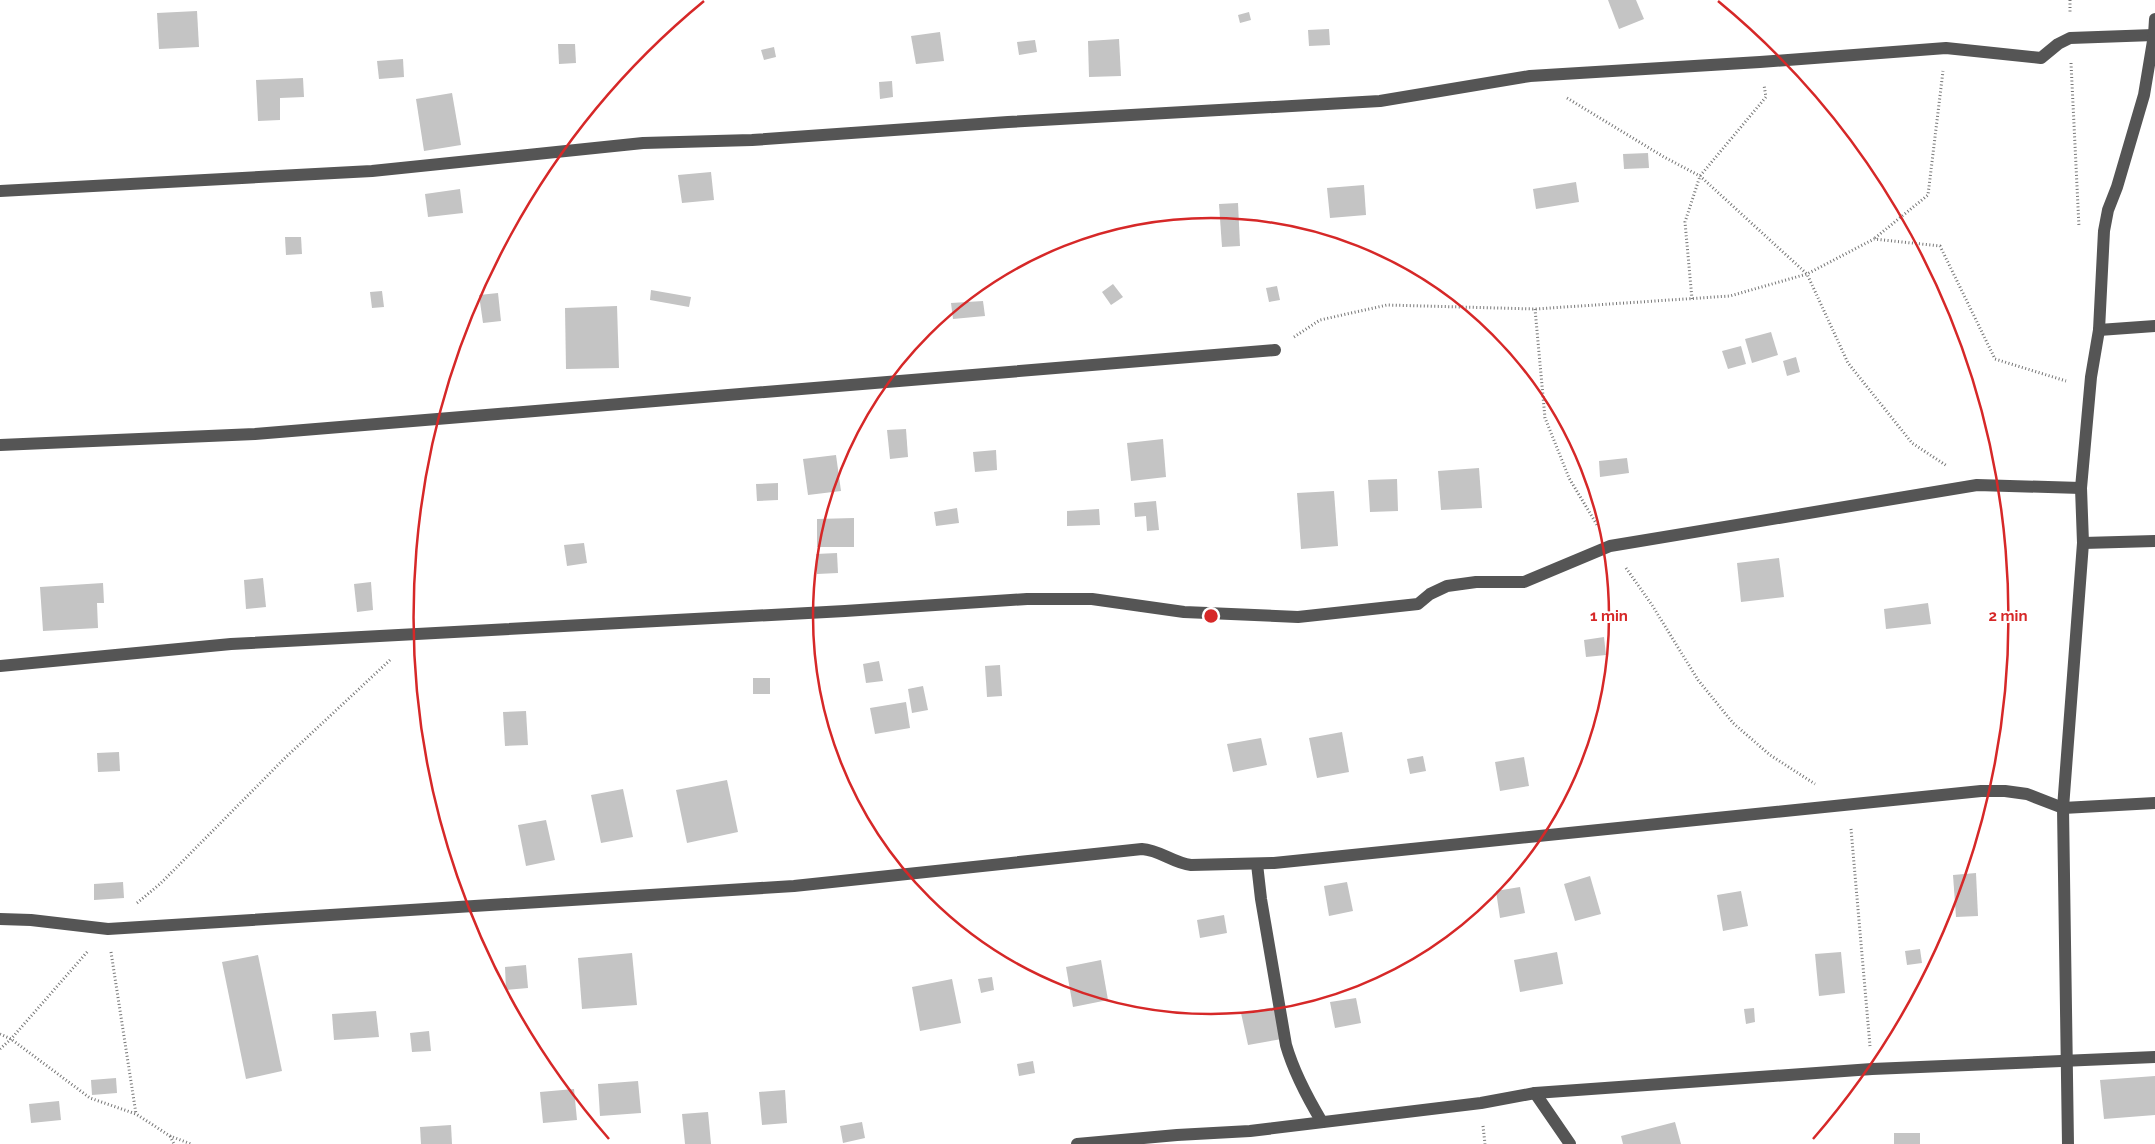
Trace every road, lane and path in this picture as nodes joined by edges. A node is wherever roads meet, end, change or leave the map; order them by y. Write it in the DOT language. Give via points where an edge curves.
graph roads {
  1 [pos="2070,0"];
  2 [pos="2155,19"];
  3 [pos="2154,35"];
  4 [pos="2070,38"];
  5 [pos="1946,48"];
  6 [pos="1760,62"];
  7 [pos="2149,95"];
  8 [pos="1564,96"];
  9 [pos="1700,176"];
  10 [pos="0,191"];
  11 [pos="2079,228"];
  12 [pos="1874,239"];
  13 [pos="1807,274"];
  14 [pos="1692,299"];
  15 [pos="1535,309"];
  16 [pos="2155,326"];
  17 [pos="2099,330"];
  18 [pos="1275,350"];
  19 [pos="2091,376"];
  20 [pos="0,445"];
  21 [pos="1978,485"];
  22 [pos="2081,488"];
  23 [pos="2155,541"];
  24 [pos="2083,543"];
  25 [pos="1610,546"];
  26 [pos="420,632"];
  27 [pos="0,666"];
  28 [pos="2155,803"];
  29 [pos="1849,804"];
  30 [pos="2063,808"];
  31 [pos="1257,864"];
  32 [pos="0,919"];
  33 [pos="108,929"];
  34 [pos="0,1034"];
  35 [pos="12,1039"];
  36 [pos="0,1049"];
  37 [pos="2155,1057"];
  38 [pos="2068,1061"];
  39 [pos="1872,1070"];
  40 [pos="1535,1093"];
  41 [pos="136,1114"];
  42 [pos="1322,1122"];
  43 [pos="170,1136"];
  44 [pos="174,1144"];
  45 [pos="191,1144"];
  46 [pos="1077,1144"];
  47 [pos="1570,1144"];
  48 [pos="2068,1144"];
  1 -- 4 [label="path"];
  2 -- 3 [label="street"];
  3 -- 4 [label="street"];
  3 -- 7 [label="street"];
  4 -- 5 [label="street" via="2041,58"];
  4 -- 11 [label="path"];
  5 -- 6 [label="street"];
  5 -- 12 [label="path" via="1928,195"];
  6 -- 9 [label="path" via="1766,98"];
  6 -- 10 [label="street" via="1530,76 1380,101 752,140 643,142 372,170"];
  7 -- 17 [label="street" via="2108,210"];
  8 -- 9 [label="path"];
  9 -- 13 [label="path"];
  9 -- 14 [label="path" via="1685,222"];
  12 -- 13 [label="path"];
  12 -- 19 [label="path" via="1940,246 1995,360 2072,382"];
  13 -- 14 [label="path" via="1730,296"];
  13 -- 21 [label="path" via="1848,363 1912,443"];
  14 -- 15 [label="path"];
  15 -- 18 [label="path" via="1388,305 1320,320"];
  15 -- 25 [label="path" via="1545,418 1569,478"];
  16 -- 17 [label="street"];
  17 -- 19 [label="street"];
  18 -- 20 [label="street" via="255,434"];
  19 -- 22 [label="street"];
  21 -- 22 [label="street"];
  21 -- 25 [label="street"];
  22 -- 24 [label="street"];
  23 -- 24 [label="street"];
  24 -- 30 [label="street"];
  25 -- 26 [label="street" via="1524,582 1447,586 1418,604 1298,617 1184,612 1092,599 1027,599"];
  25 -- 29 [label="path" via="1652,605 1698,680 1733,723 1770,755"];
  26 -- 27 [label="street" via="232,644"];
  26 -- 33 [label="path" via="286,757 160,884"];
  28 -- 30 [label="street"];
  29 -- 30 [label="street" via="2004,791 2027,794"];
  29 -- 31 [label="street"];
  29 -- 39 [label="path"];
  30 -- 38 [label="street"];
  31 -- 33 [label="street" via="1190,865 1159,852 1142,849 794,886"];
  31 -- 42 [label="street" via="1286,1045 1303,1089"];
  32 -- 33 [label="street"];
  33 -- 35 [label="path"];
  33 -- 41 [label="path"];
  34 -- 35 [label="path"];
  35 -- 36 [label="path"];
  35 -- 41 [label="path" via="90,1098"];
  37 -- 38 [label="street"];
  38 -- 39 [label="street"];
  38 -- 48 [label="street"];
  39 -- 40 [label="street"];
  40 -- 42 [label="street" via="1481,1103"];
  40 -- 47 [label="street"];
  41 -- 43 [label="path"];
  42 -- 46 [label="street" via="1250,1131"];
  43 -- 44 [label="path"];
  43 -- 45 [label="path"];
}
